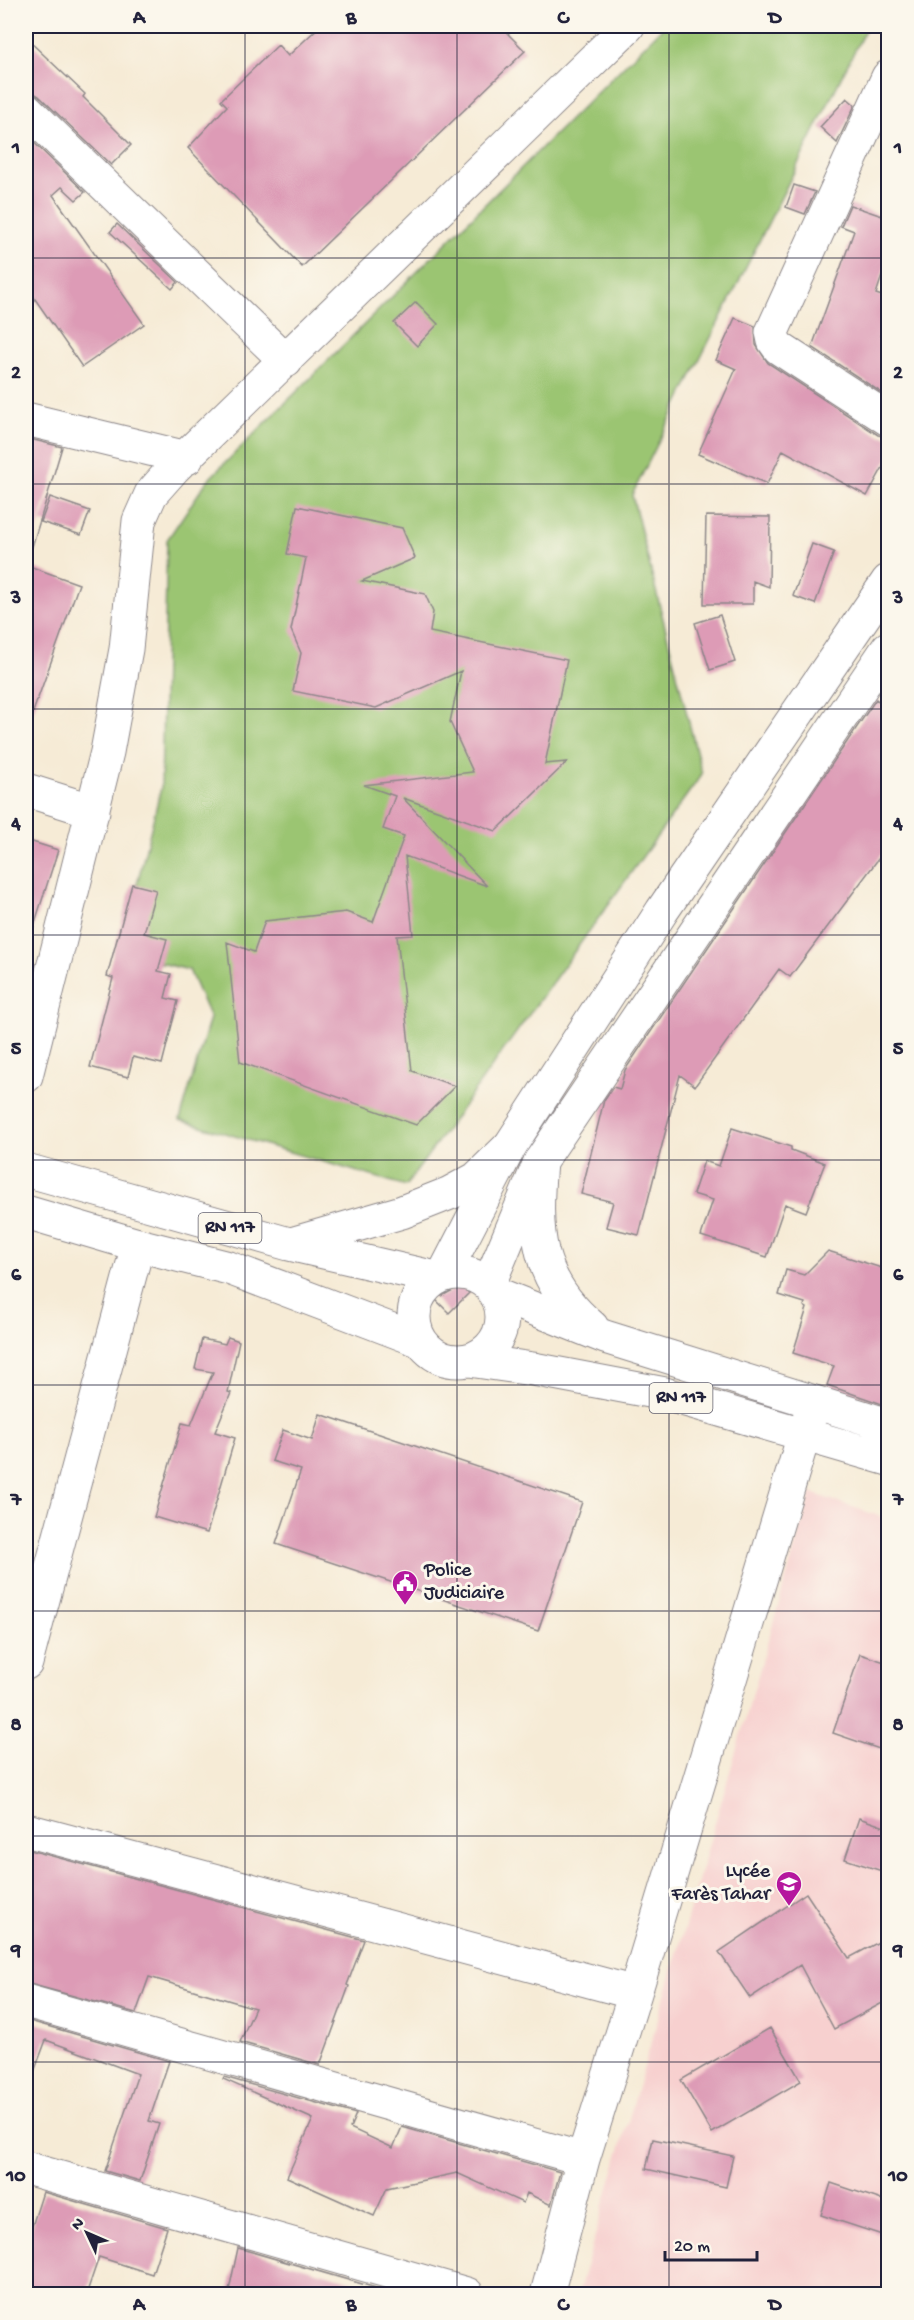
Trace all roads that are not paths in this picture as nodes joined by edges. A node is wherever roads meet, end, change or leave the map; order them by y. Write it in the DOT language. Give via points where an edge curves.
graph roads {
  1 [pos="628,26"];
  2 [pos="888,77"];
  3 [pos="26,109"];
  4 [pos="286,361"];
  5 [pos="26,419"];
  6 [pos="888,419"];
  7 [pos="187,458"];
  8 [pos="888,581"];
  9 [pos="888,648"];
  10 [pos="26,790"];
  11 [pos="93,811"];
  12 [pos="26,1076"];
  13 [pos="510,1146"];
  14 [pos="540,1162"];
  15 [pos="26,1170"];
  16 [pos="26,1212"];
  17 [pos="289,1244"];
  18 [pos="138,1245"];
  19 [pos="440,1276"];
  20 [pos="493,1289"];
  21 [pos="605,1337"];
  22 [pos="421,1341"];
  23 [pos="469,1360"];
  24 [pos="814,1402"];
  25 [pos="888,1425"];
  26 [pos="803,1434"];
  27 [pos="888,1459"];
  28 [pos="26,1663"];
  29 [pos="26,1830"];
  30 [pos="635,1993"];
  31 [pos="26,2001"];
  32 [pos="583,2159"];
  33 [pos="26,2168"];
  34 [pos="467,2295"];
  35 [pos="547,2295"];
  1 -- 4 [label="street"];
  2 -- 6 [label="street" via="772,332 780,348"];
  3 -- 4 [label="street"];
  4 -- 7 [label="street"];
  5 -- 7 [label="street"];
  7 -- 11 [label="street" via="151,494 139,521 126,649"];
  8 -- 13 [label="street" via="662,911"];
  9 -- 14 [label="street"];
  10 -- 11 [label="street"];
  11 -- 12 [label="street"];
  13 -- 17 [label="street" via="476,1179 450,1193 402,1212"];
  13 -- 19 [label="street"];
  14 -- 20 [label="street"];
  14 -- 21 [label="street" via="538,1230 550,1278 576,1314"];
  15 -- 17 [label="street, RN 117"];
  16 -- 18 [label="street, RN 117"];
  17 -- 19 [label="street, RN 117"];
  18 -- 22 [label="street, RN 117" via="229,1268"];
  18 -- 28 [label="street"];
  19 -- 20 [label="street" via="460,1272 475,1275"];
  19 -- 22 [label="street" via="417,1299 415,1328"];
  20 -- 21 [label="street, RN 117"];
  20 -- 23 [label="street" via="502,1307 499,1334 482,1354"];
  21 -- 24 [label="street, RN 117"];
  22 -- 23 [label="street" via="442,1358"];
  23 -- 26 [label="street, RN 117" via="644,1389"];
  24 -- 25 [label="street, RN 117"];
  24 -- 26 [label="street"];
  26 -- 27 [label="street, RN 117"];
  26 -- 30 [label="street"];
  29 -- 30 [label="street"];
  30 -- 32 [label="street"];
  31 -- 32 [label="street"];
  32 -- 35 [label="street"];
  33 -- 34 [label="street"];
}
